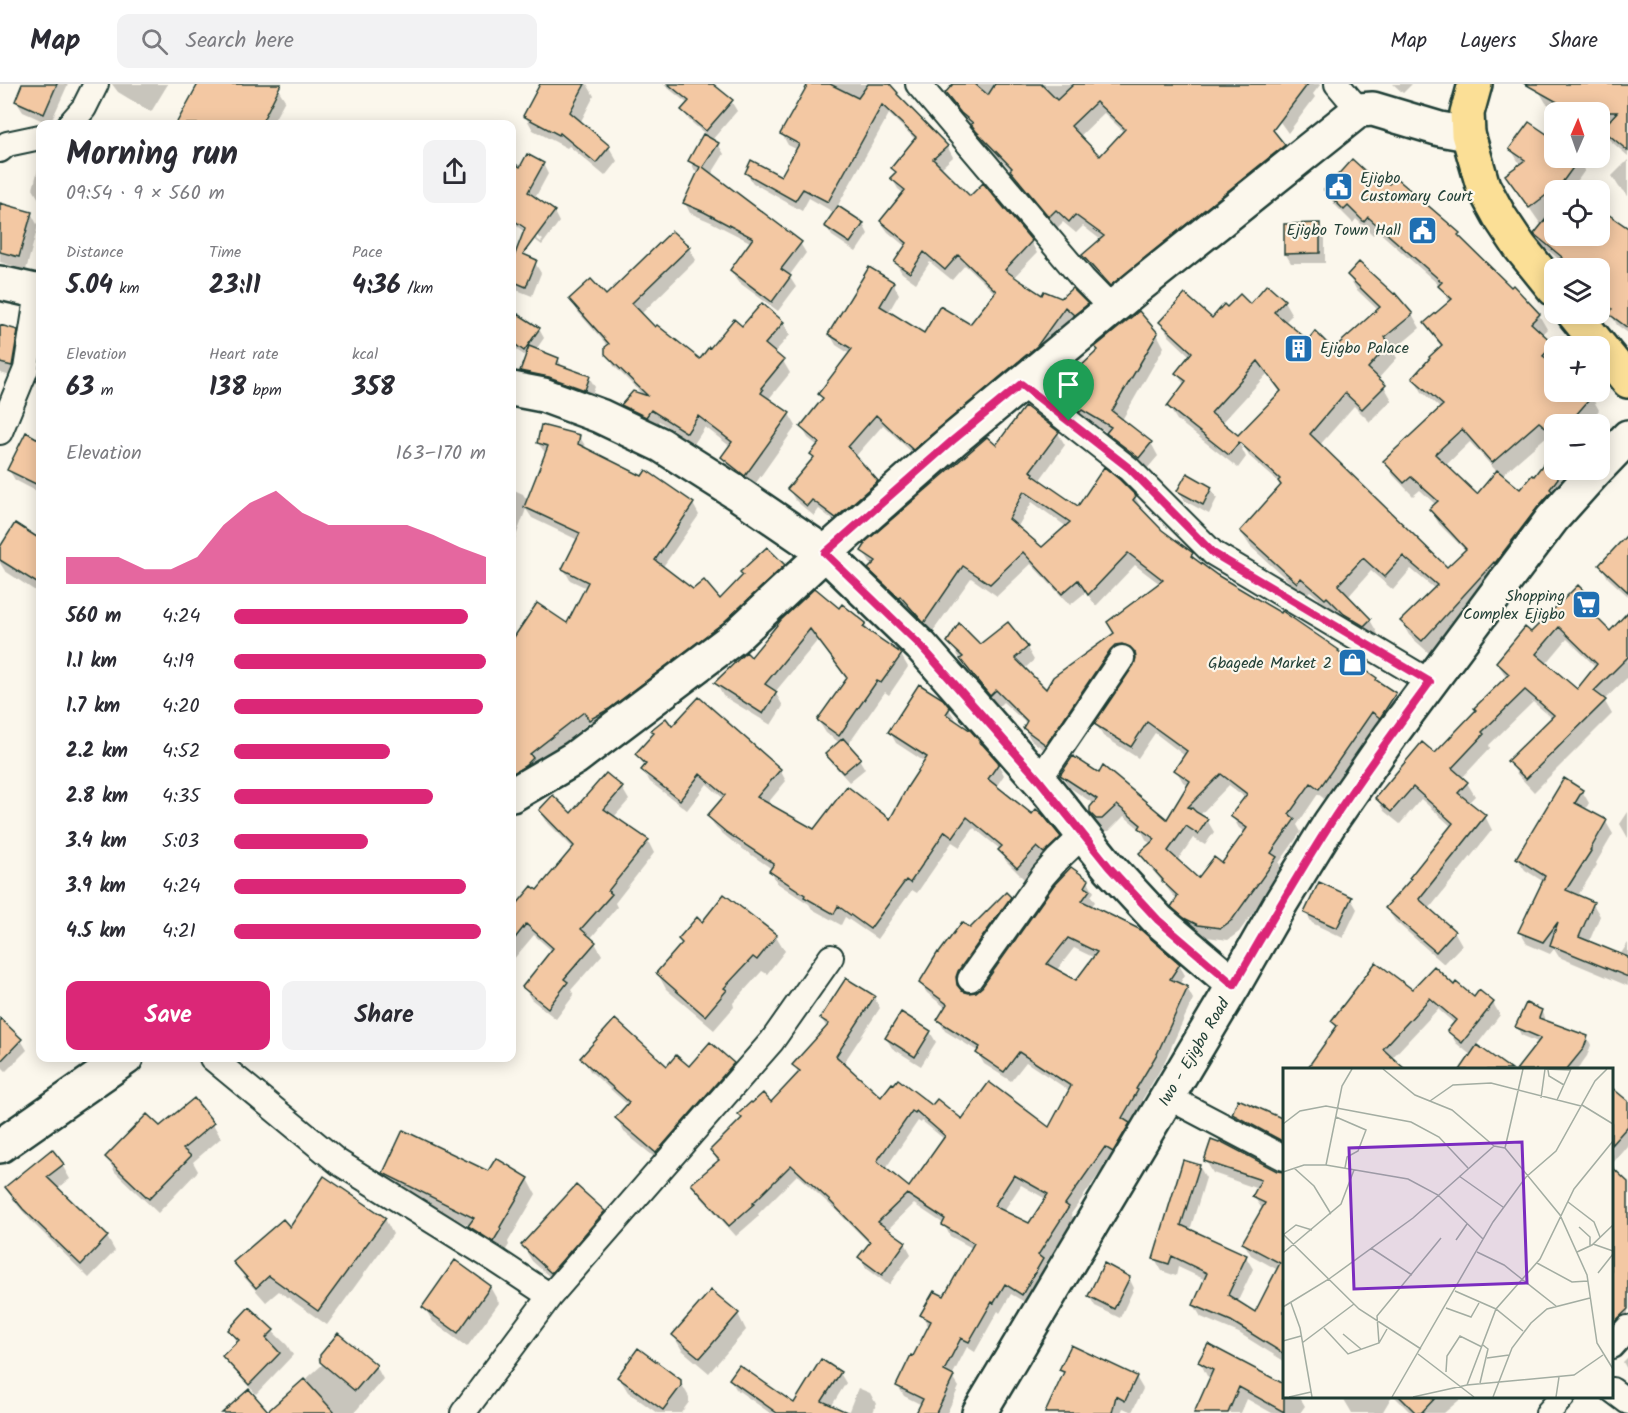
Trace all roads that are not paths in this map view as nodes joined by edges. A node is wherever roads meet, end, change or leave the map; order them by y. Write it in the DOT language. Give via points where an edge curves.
graph roads {
  1 [pos="96,84"];
  2 [pos="918,84"];
  3 [pos="1337,84"];
  4 [pos="1474,84"];
  5 [pos="1359,110"];
  6 [pos="74,120"];
  7 [pos="1468,134"];
  8 [pos="36,138"];
  9 [pos="0,150"];
  10 [pos="1544,277"];
  11 [pos="0,283"];
  12 [pos="36,291"];
  13 [pos="1112,308"];
  14 [pos="36,310"];
  15 [pos="1582,324"];
  16 [pos="1628,381"];
  17 [pos="1021,384"];
  18 [pos="516,390"];
  19 [pos="0,432"];
  20 [pos="1628,437"];
  21 [pos="1610,456"];
  22 [pos="1587,480"];
  23 [pos="825,553"];
  24 [pos="1122,658"];
  25 [pos="1430,682"];
  26 [pos="1039,780"];
  27 [pos="516,793"];
  28 [pos="1084,834"];
  29 [pos="831,957"];
  30 [pos="970,979"];
  31 [pos="1234,985"];
  32 [pos="120,1062"];
  33 [pos="217,1062"];
  34 [pos="1168,1097"];
  35 [pos="0,1146"];
  36 [pos="1283,1157"];
  37 [pos="550,1296"];
  38 [pos="1628,1328"];
  39 [pos="1613,1344"];
  40 [pos="1613,1391"];
  41 [pos="1561,1398"];
  42 [pos="1628,1402"];
  43 [pos="463,1413"];
  44 [pos="979,1413"];
  45 [pos="1548,1413"];
  1 -- 6 [label="street"];
  2 -- 13 [label="street"];
  3 -- 5 [label="street"];
  4 -- 7 [label="main road" via="1467,113"];
  5 -- 7 [label="main road" via="1373,109"];
  5 -- 13 [label="main road"];
  7 -- 10 [label="main road" via="1483,186 1520,247"];
  8 -- 9 [label="street" via="8,144"];
  11 -- 12 [label="main road"];
  13 -- 17 [label="main road"];
  14 -- 19 [label="street" via="26,369"];
  15 -- 16 [label="main road"];
  17 -- 23 [label="main road"];
  17 -- 25 [label="street" via="1129,468 1213,553"];
  18 -- 23 [label="main road" via="543,395 600,416 661,445"];
  20 -- 21 [label="main road, Iwo - Ejigbo Road"];
  22 -- 25 [label="main road, Iwo - Ejigbo Road" via="1552,519"];
  23 -- 26 [label="main road" via="921,646"];
  23 -- 27 [label="main road" via="735,637 575,758"];
  24 -- 26 [label="street"];
  25 -- 31 [label="main road, Iwo - Ejigbo Road" via="1330,823"];
  26 -- 28 [label="main road"];
  28 -- 30 [label="street" via="1043,876"];
  28 -- 31 [label="main road" via="1158,920"];
  29 -- 37 [label="street" via="772,1041"];
  31 -- 34 [label="main road, Iwo - Ejigbo Road"];
  32 -- 35 [label="main road"];
  33 -- 37 [label="street" via="338,1162"];
  34 -- 36 [label="street"];
  34 -- 44 [label="main road, Iwo - Ejigbo Road"];
  37 -- 43 [label="street"];
  38 -- 39 [label="street"];
  40 -- 42 [label="street"];
  41 -- 45 [label="street"];
}
